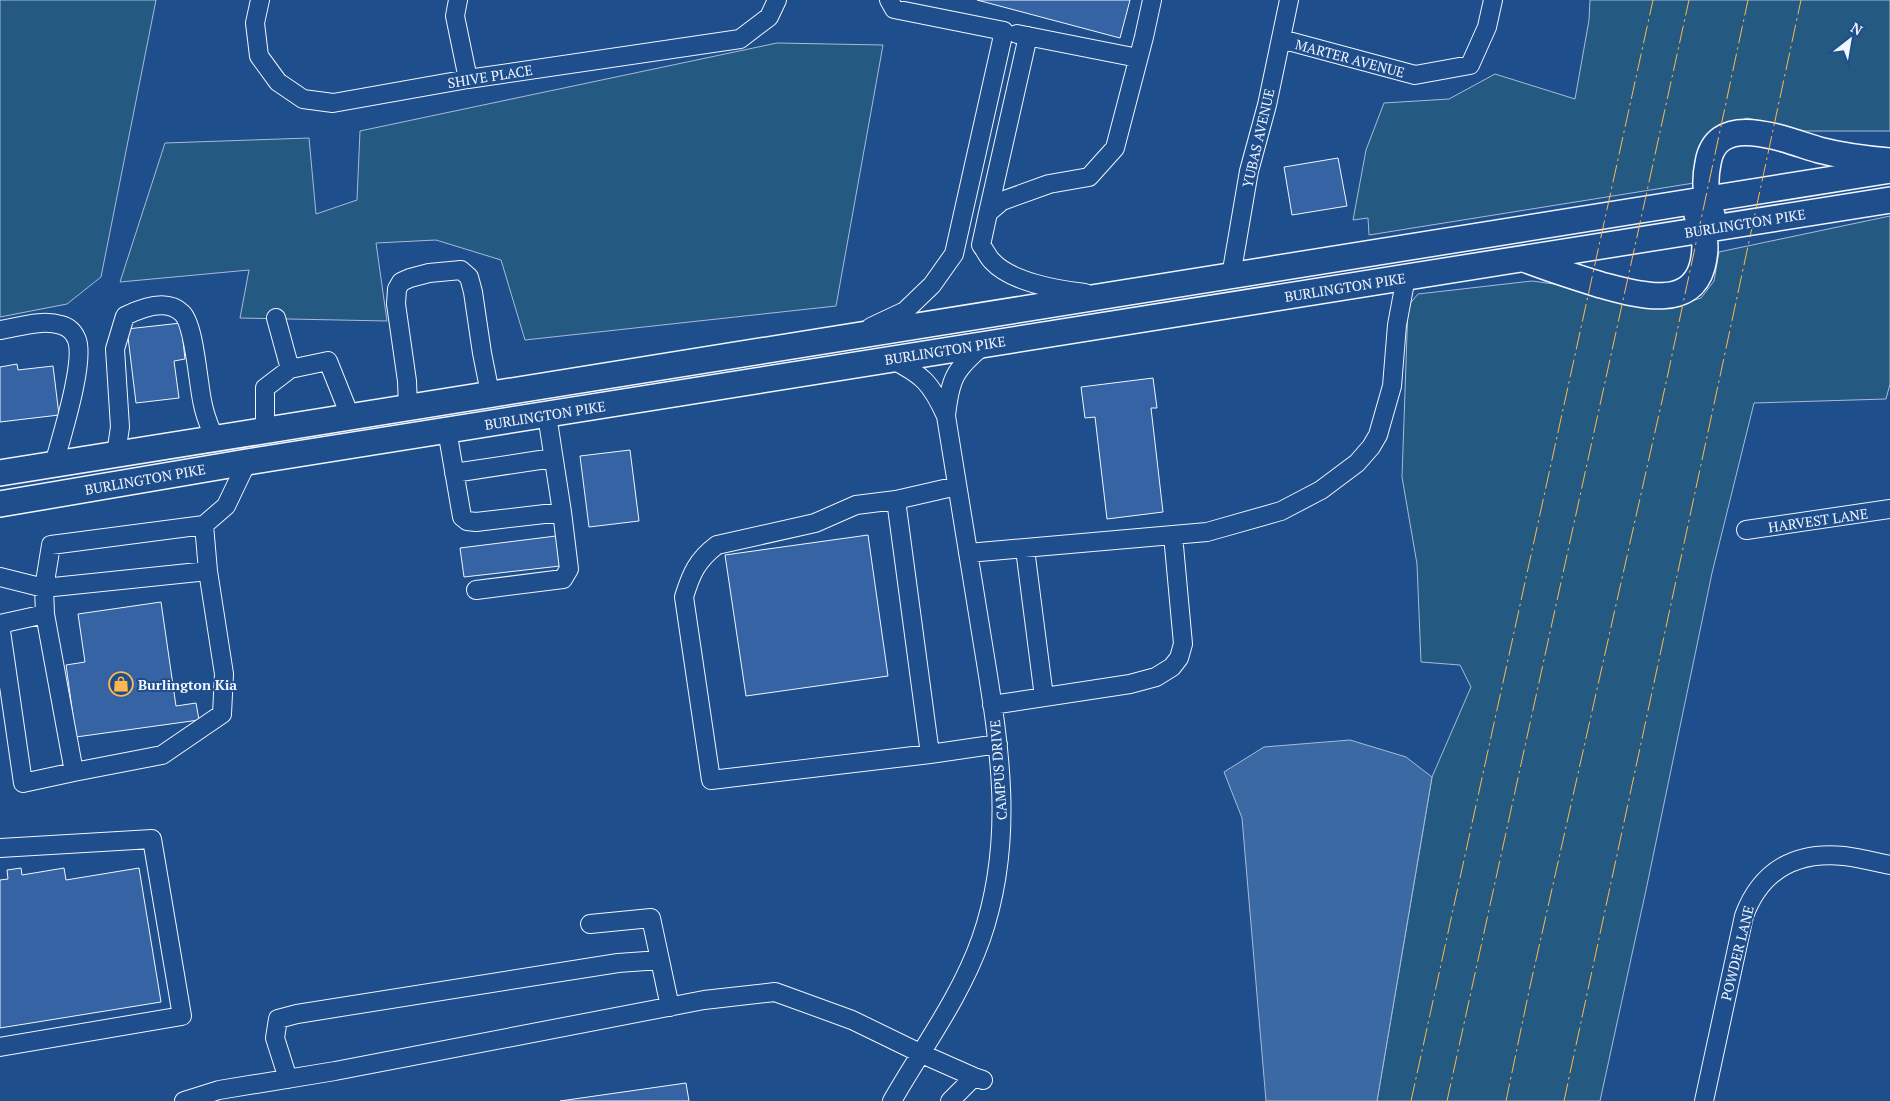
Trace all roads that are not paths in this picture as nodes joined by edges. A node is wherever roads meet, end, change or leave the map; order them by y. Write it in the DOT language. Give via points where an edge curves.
graph roads {
  1 [pos="260,0"];
  2 [pos="458,0"];
  3 [pos="777,0"];
  4 [pos="889,0"];
  5 [pos="1152,0"];
  6 [pos="1289,0"];
  7 [pos="1493,0"];
  8 [pos="1004,32"];
  9 [pos="1028,36"];
  10 [pos="1280,39"];
  11 [pos="1138,58"];
  12 [pos="468,79"];
  13 [pos="1890,161"];
  14 [pos="1890,170"];
  15 [pos="1890,200"];
  16 [pos="1697,201"];
  17 [pos="988,213"];
  18 [pos="1712,228"];
  19 [pos="1522,258"];
  20 [pos="1231,276"];
  21 [pos="1406,277"];
  22 [pos="1110,295"];
  23 [pos="276,318"];
  24 [pos="0,330"];
  25 [pos="853,336"];
  26 [pos="986,344"];
  27 [pos="890,359"];
  28 [pos="290,369"];
  29 [pos="490,393"];
  30 [pos="408,407"];
  31 [pos="547,414"];
  32 [pos="350,416"];
  33 [pos="946,416"];
  34 [pos="265,430"];
  35 [pos="447,430"];
  36 [pos="214,438"];
  37 [pos="116,454"];
  38 [pos="553,458"];
  39 [pos="247,462"];
  40 [pos="54,464"];
  41 [pos="0,473"];
  42 [pos="454,473"];
  43 [pos="958,486"];
  44 [pos="896,500"];
  45 [pos="0,504"];
  46 [pos="1890,509"];
  47 [pos="562,512"];
  48 [pos="204,526"];
  49 [pos="1746,530"];
  50 [pos="1173,535"];
  51 [pos="1025,549"];
  52 [pos="968,553"];
  53 [pos="208,572"];
  54 [pos="0,577"];
  55 [pos="44,588"];
  56 [pos="476,590"];
  57 [pos="45,614"];
  58 [pos="1044,697"];
  59 [pos="992,705"];
  60 [pos="998,744"];
  61 [pos="930,754"];
  62 [pos="74,772"];
  63 [pos="0,848"];
  64 [pos="1890,865"];
  65 [pos="590,924"];
  66 [pos="660,960"];
  67 [pos="670,1007"];
  68 [pos="0,1047"];
  69 [pos="922,1054"];
  70 [pos="288,1079"];
  71 [pos="184,1101"];
  72 [pos="892,1101"];
  73 [pos="950,1101"];
  74 [pos="1704,1101"];
  1 -- 12 [label="street, SHIVE PLACE" via="255,23 259,56 278,82 303,99 333,103"];
  2 -- 12 [label="street" via="455,16"];
  3 -- 12 [label="street, SHIVE PLACE" via="769,17 740,39"];
  4 -- 8 [label="street" via="894,8"];
  5 -- 11 [label="street"];
  6 -- 10 [label="street, YUBAS AVENUE"];
  7 -- 10 [label="street, MARTER AVENUE" via="1487,27 1470,64 1415,75"];
  8 -- 9 [label="street"];
  8 -- 25 [label="street" via="954,254 932,284 904,311"];
  9 -- 11 [label="street"];
  9 -- 17 [label="street"];
  10 -- 20 [label="street, YUBAS AVENUE" via="1249,171"];
  11 -- 17 [label="street" via="1115,148 1089,176 1050,184 1002,202"];
  13 -- 16 [label="highway" via="1820,151 1754,132 1736,133 1720,140 1709,158"];
  14 -- 16 [label="highway, BURLINGTON PIKE"];
  15 -- 18 [label="highway, BURLINGTON PIKE"];
  16 -- 18 [label="highway" via="1713,217"];
  16 -- 20 [label="highway, BURLINGTON PIKE"];
  17 -- 22 [label="street" via="981,245 993,262 1018,278 1058,290"];
  18 -- 19 [label="highway, BURLINGTON PIKE"];
  18 -- 19 [label="highway" via="1694,282 1683,291 1666,296 1624,291 1571,277"];
  19 -- 21 [label="highway, BURLINGTON PIKE"];
  20 -- 22 [label="highway, BURLINGTON PIKE"];
  21 -- 26 [label="highway, BURLINGTON PIKE"];
  21 -- 50 [label="street" via="1397,325 1392,386 1378,435 1357,463 1321,490 1281,511 1207,532"];
  22 -- 25 [label="highway, BURLINGTON PIKE"];
  23 -- 28 [label="street"];
  24 -- 40 [label="street" via="45,323 62,325 71,330 77,341 78,370"];
  25 -- 29 [label="highway, BURLINGTON PIKE"];
  26 -- 27 [label="highway, BURLINGTON PIKE"];
  26 -- 33 [label="street, CAMPUS DRIVE" via="967,359 956,374 948,392"];
  27 -- 31 [label="highway, BURLINGTON PIKE"];
  27 -- 33 [label="street, CAMPUS DRIVE" via="923,378 935,392"];
  28 -- 32 [label="street" via="328,361"];
  28 -- 34 [label="street" via="265,388"];
  29 -- 30 [label="highway, BURLINGTON PIKE"];
  29 -- 30 [label="street" via="469,277 461,270 430,273 410,278 397,289 396,304 408,380"];
  30 -- 32 [label="highway, BURLINGTON PIKE"];
  31 -- 35 [label="highway, BURLINGTON PIKE"];
  31 -- 38 [label="street"];
  32 -- 34 [label="highway, BURLINGTON PIKE"];
  33 -- 43 [label="street, CAMPUS DRIVE"];
  34 -- 36 [label="highway, BURLINGTON PIKE"];
  35 -- 39 [label="highway, BURLINGTON PIKE"];
  35 -- 42 [label="street"];
  36 -- 37 [label="highway, BURLINGTON PIKE"];
  36 -- 37 [label="street" via="203,407 186,318 170,306 154,306 125,316 119,331 115,349 120,427"];
  37 -- 40 [label="highway, BURLINGTON PIKE"];
  38 -- 42 [label="street"];
  38 -- 47 [label="street"];
  39 -- 45 [label="highway, BURLINGTON PIKE"];
  39 -- 48 [label="street" via="226,506"];
  40 -- 41 [label="highway, BURLINGTON PIKE"];
  42 -- 47 [label="street" via="462,517 467,521"];
  43 -- 44 [label="street"];
  43 -- 52 [label="street, CAMPUS DRIVE"];
  44 -- 61 [label="street"];
  44 -- 61 [label="street" via="856,505 815,523 717,545 704,555 691,575 684,597 711,780"];
  46 -- 49 [label="street, HARVEST LANE"];
  47 -- 56 [label="street" via="569,569 562,579"];
  48 -- 53 [label="street"];
  48 -- 55 [label="street" via="51,545"];
  50 -- 51 [label="street"];
  50 -- 58 [label="street" via="1183,644 1172,667 1156,677 1130,684"];
  51 -- 52 [label="street"];
  51 -- 58 [label="street"];
  52 -- 59 [label="street, CAMPUS DRIVE"];
  53 -- 55 [label="street"];
  53 -- 62 [label="street" via="224,674 222,714 162,755"];
  54 -- 55 [label="street"];
  55 -- 57 [label="street"];
  57 -- 62 [label="street"];
  57 -- 62 [label="street" via="0,624 24,783"];
  58 -- 59 [label="street"];
  59 -- 60 [label="street, CAMPUS DRIVE"];
  60 -- 61 [label="street"];
  60 -- 69 [label="street, CAMPUS DRIVE" via="1001,843 993,892 981,938 967,973"];
  63 -- 68 [label="street" via="152,839 182,1016"];
  64 -- 74 [label="street, POWDER LANE" via="1847,856 1807,858 1781,868 1758,887 1742,923"];
  65 -- 66 [label="street" via="651,918"];
  66 -- 67 [label="street"];
  66 -- 70 [label="street" via="618,963 278,1019 275,1038"];
  67 -- 69 [label="street" via="775,992 852,1020"];
  67 -- 70 [label="street"];
  69 -- 72 [label="street, CAMPUS DRIVE"];
  69 -- 73 [label="street" via="978,1078"];
  70 -- 71 [label="street" via="219,1090"];
}
